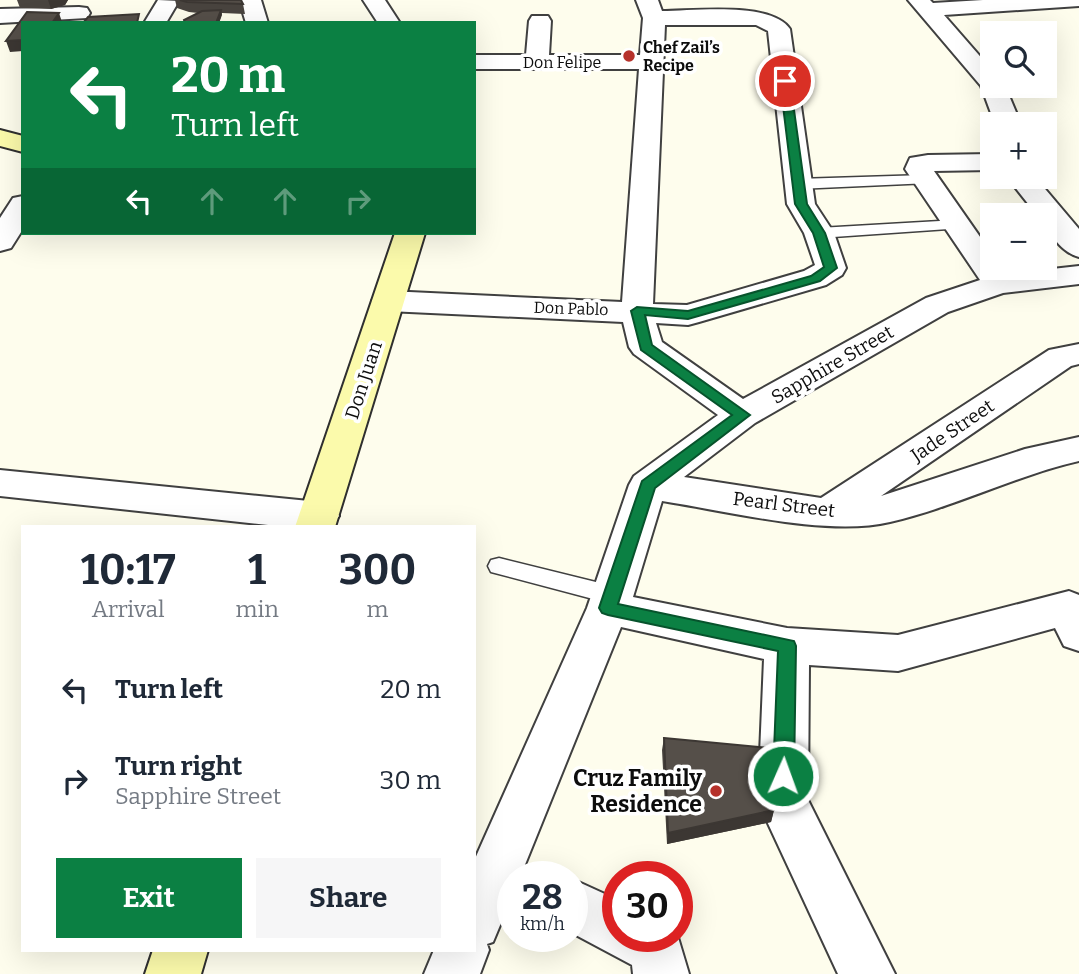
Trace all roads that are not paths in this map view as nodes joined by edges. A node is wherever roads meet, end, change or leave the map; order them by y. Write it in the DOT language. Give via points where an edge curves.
graph roads {
  1 [pos="250,0"];
  2 [pos="374,0"];
  3 [pos="168,1"];
  4 [pos="924,5"];
  5 [pos="1074,5"];
  6 [pos="645,6"];
  7 [pos="80,12"];
  8 [pos="0,16"];
  9 [pos="156,21"];
  10 [pos="256,21"];
  11 [pos="388,21"];
  12 [pos="540,21"];
  13 [pos="476,62"];
  14 [pos="537,62"];
  15 [pos="650,62"];
  16 [pos="980,70"];
  17 [pos="0,138"];
  18 [pos="21,143"];
  19 [pos="980,162"];
  20 [pos="925,180"];
  21 [pos="797,184"];
  22 [pos="1031,189"];
  23 [pos="21,207"];
  24 [pos="957,225"];
  25 [pos="819,233"];
  26 [pos="409,235"];
  27 [pos="0,242"];
  28 [pos="1079,248"];
  29 [pos="1079,275"];
  30 [pos="998,284"];
  31 [pos="388,300"];
  32 [pos="637,311"];
  33 [pos="1079,354"];
  34 [pos="742,415"];
  35 [pos="1079,449"];
  36 [pos="0,483"];
  37 [pos="648,485"];
  38 [pos="828,513"];
  39 [pos="317,522"];
  40 [pos="499,566"];
  41 [pos="610,602"];
  42 [pos="1079,634"];
  43 [pos="787,646"];
  44 [pos="512,861"];
  45 [pos="497,888"];
  46 [pos="476,920"];
  47 [pos="180,952"];
  48 [pos="461,952"];
  49 [pos="657,952"];
  50 [pos="173,974"];
  51 [pos="452,974"];
  52 [pos="661,974"];
  53 [pos="867,974"];
  1 -- 10 [label="street"];
  2 -- 11 [label="street"];
  3 -- 9 [label="street"];
  4 -- 5 [label="street"];
  4 -- 16 [label="street"];
  6 -- 15 [label="street"];
  6 -- 21 [label="street, Don Pablo" via="757,18 779,29"];
  7 -- 8 [label="street"];
  12 -- 14 [label="street"];
  13 -- 14 [label="street, Don Felipe"];
  14 -- 15 [label="street, Don Felipe"];
  15 -- 32 [label="street"];
  17 -- 18 [label="street"];
  19 -- 20 [label="street" via="920,164"];
  20 -- 21 [label="lane"];
  20 -- 24 [label="street"];
  21 -- 25 [label="street, Don Pablo" via="801,204"];
  22 -- 28 [label="street"];
  23 -- 27 [label="street"];
  24 -- 25 [label="lane"];
  24 -- 30 [label="street"];
  25 -- 32 [label="street, Don Pablo" via="831,268 816,278 688,315"];
  26 -- 31 [label="street, Don Juan"];
  29 -- 30 [label="street, Sapphire Street"];
  30 -- 34 [label="street, Sapphire Street" via="937,305"];
  31 -- 32 [label="street, Don Pablo"];
  31 -- 39 [label="street, Don Juan"];
  32 -- 34 [label="street" via="646,347"];
  33 -- 38 [label="street, Jade Street" via="1061,357"];
  34 -- 37 [label="street, Sapphire Street"];
  35 -- 38 [label="street, Pearl Street" via="1038,458 888,509"];
  36 -- 39 [label="street"];
  37 -- 38 [label="street, Pearl Street"];
  37 -- 41 [label="street"];
  40 -- 41 [label="lane"];
  41 -- 43 [label="street"];
  41 -- 44 [label="street"];
  42 -- 43 [label="street" via="1069,608 898,653"];
  43 -- 53 [label="street" via="783,802"];
  45 -- 46 [label="street"];
  47 -- 50 [label="street"];
  48 -- 51 [label="street"];
  49 -- 52 [label="street"];
}
